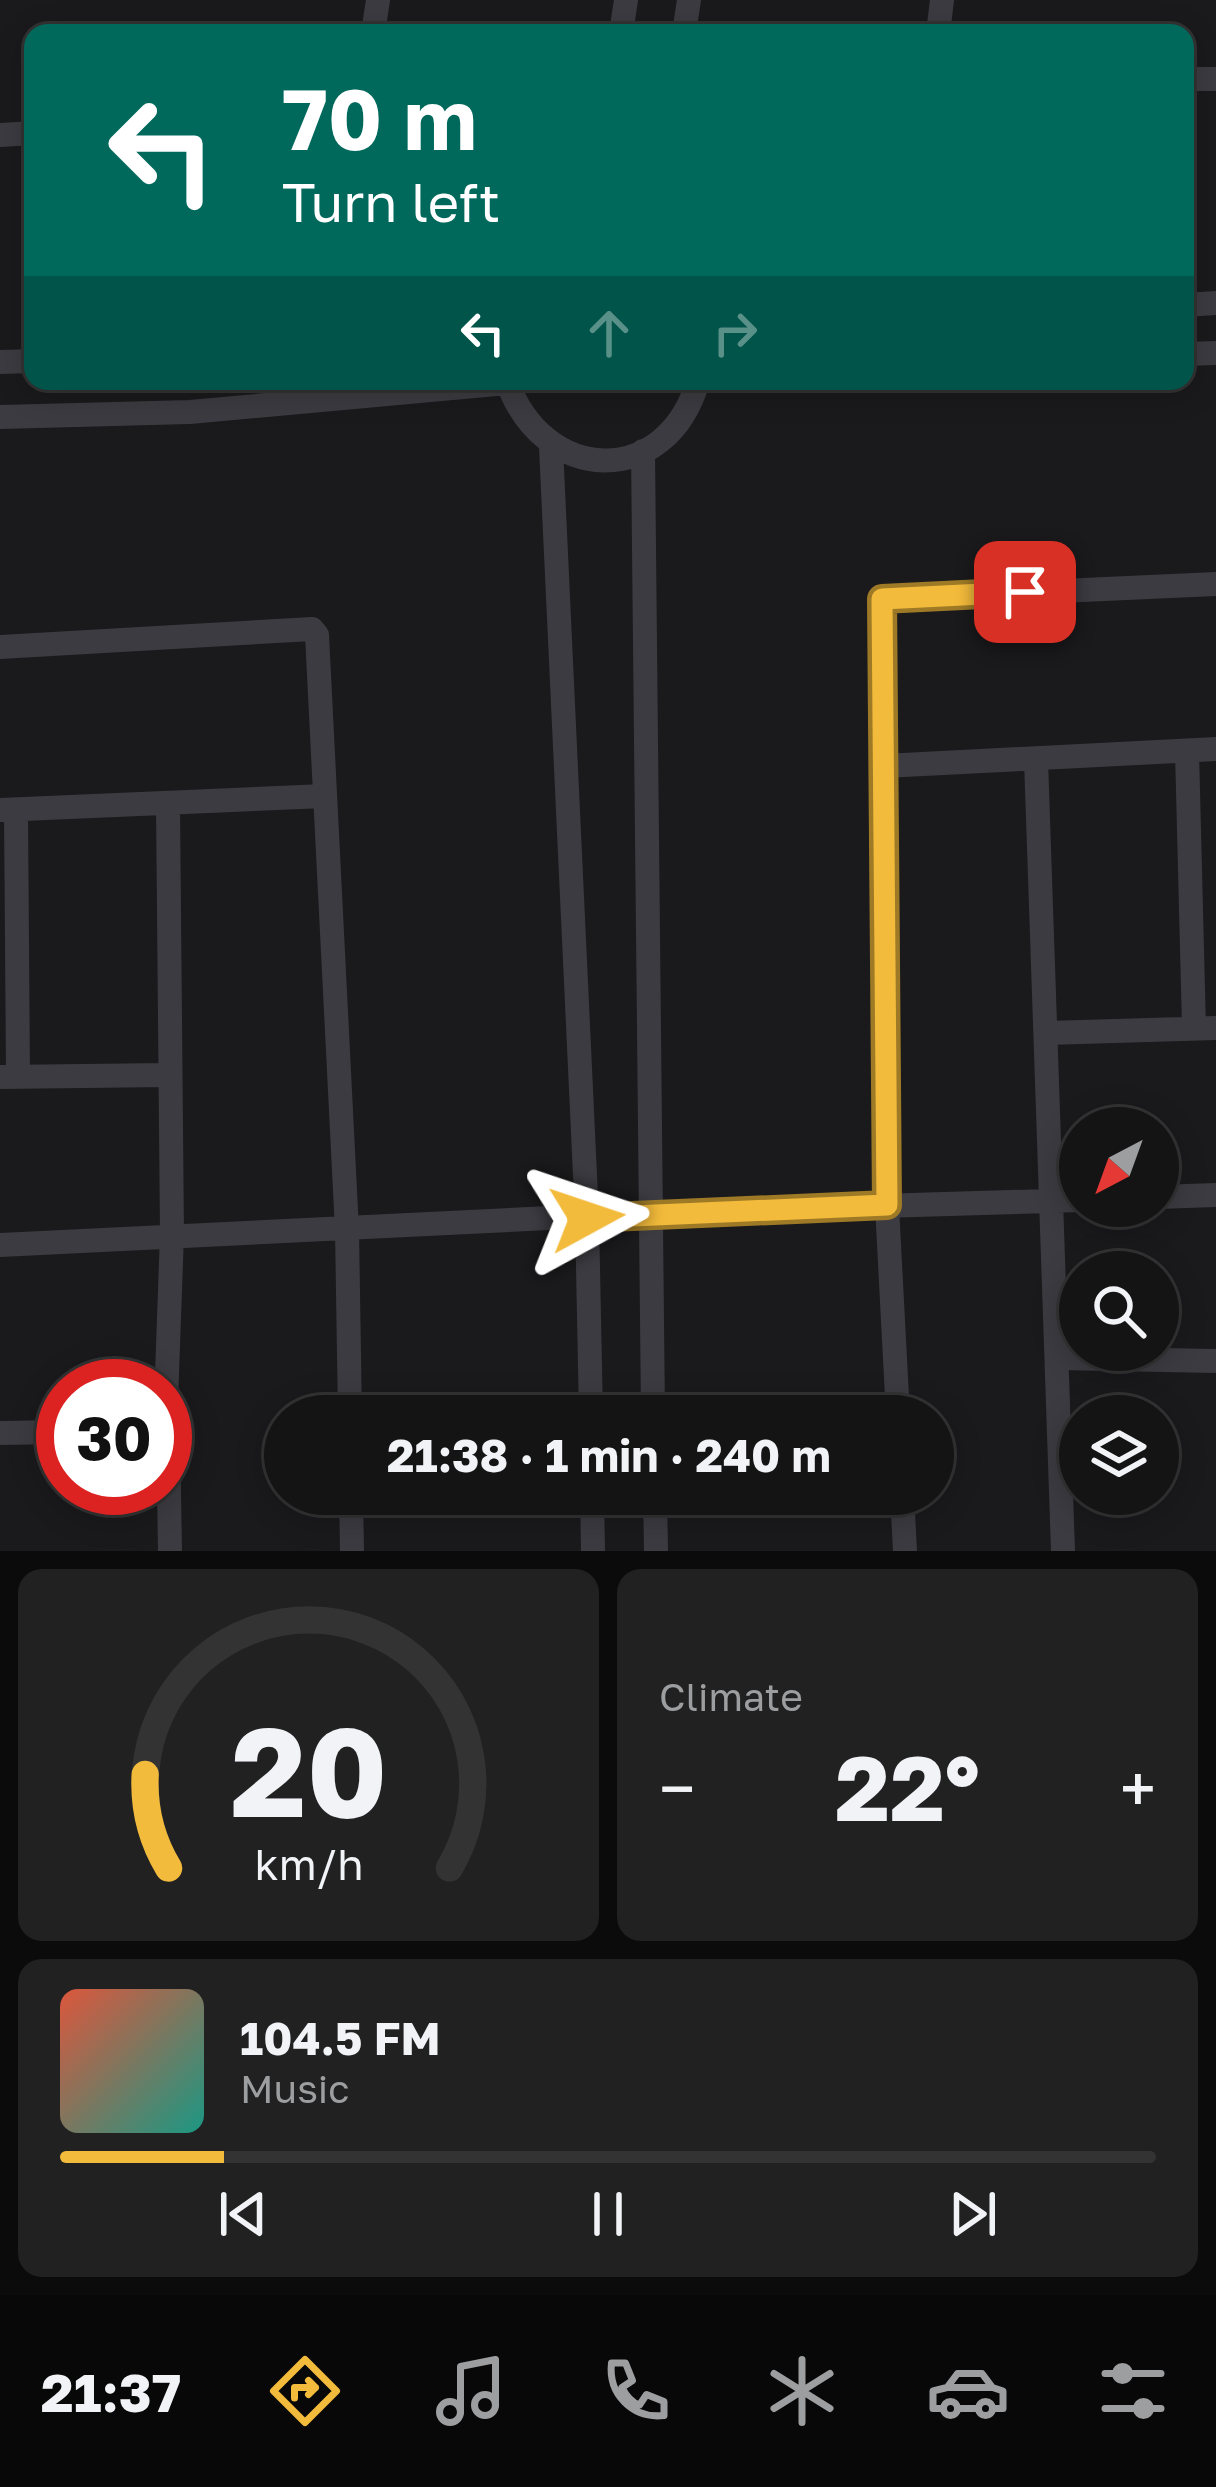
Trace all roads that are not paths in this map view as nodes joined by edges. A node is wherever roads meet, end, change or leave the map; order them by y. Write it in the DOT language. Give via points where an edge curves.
graph roads {
  1 [pos="422,390"];
  2 [pos="510,390"];
  3 [pos="695,390"];
  4 [pos="0,417"];
  5 [pos="551,447"];
  6 [pos="643,451"];
  7 [pos="1216,584"];
  8 [pos="0,647"];
  9 [pos="1216,749"];
  10 [pos="1187,751"];
  11 [pos="1036,760"];
  12 [pos="884,766"];
  13 [pos="324,796"];
  14 [pos="168,804"];
  15 [pos="8,810"];
  16 [pos="1205,1028"];
  17 [pos="1047,1033"];
  18 [pos="168,1075"];
  19 [pos="9,1077"];
  20 [pos="1216,1196"];
  21 [pos="1179,1197"];
  22 [pos="1052,1201"];
  23 [pos="1059,1201"];
  24 [pos="887,1205"];
  25 [pos="650,1213"];
  26 [pos="587,1218"];
  27 [pos="347,1230"];
  28 [pos="172,1234"];
  29 [pos="0,1245"];
  30 [pos="1057,1358"];
  31 [pos="169,1359"];
  32 [pos="1216,1361"];
  33 [pos="350,1395"];
  34 [pos="591,1395"];
  35 [pos="653,1395"];
  36 [pos="897,1395"];
  37 [pos="36,1432"];
  38 [pos="0,1433"];
  39 [pos="169,1515"];
  40 [pos="351,1515"];
  41 [pos="592,1515"];
  42 [pos="655,1515"];
  43 [pos="903,1515"];
  44 [pos="170,1551"];
  45 [pos="352,1551"];
  46 [pos="593,1551"];
  47 [pos="656,1551"];
  48 [pos="905,1551"];
  49 [pos="1063,1551"];
  1 -- 4 [label="street" via="190,412"];
  2 -- 5 [label="street" via="523,419"];
  3 -- 6 [label="street" via="664,441"];
  5 -- 6 [label="street" via="589,461"];
  5 -- 26 [label="street"];
  6 -- 25 [label="street"];
  7 -- 12 [label="street" via="882,599"];
  8 -- 13 [label="street" via="312,629"];
  9 -- 10 [label="street"];
  10 -- 11 [label="street"];
  10 -- 16 [label="street"];
  11 -- 12 [label="street"];
  11 -- 17 [label="street"];
  12 -- 24 [label="street"];
  13 -- 14 [label="street"];
  13 -- 27 [label="street"];
  14 -- 15 [label="street"];
  14 -- 18 [label="street"];
  15 -- 19 [label="street"];
  16 -- 17 [label="street"];
  17 -- 22 [label="street"];
  18 -- 19 [label="street"];
  18 -- 28 [label="street"];
  20 -- 21 [label="street"];
  22 -- 23 [label="street"];
  22 -- 24 [label="street"];
  22 -- 30 [label="street"];
  24 -- 25 [label="street"];
  24 -- 36 [label="street"];
  25 -- 26 [label="street"];
  25 -- 35 [label="street"];
  26 -- 27 [label="street"];
  26 -- 34 [label="street"];
  27 -- 28 [label="street"];
  27 -- 33 [label="street"];
  28 -- 29 [label="street"];
  28 -- 31 [label="street"];
  30 -- 32 [label="street"];
  30 -- 49 [label="street"];
  37 -- 38 [label="street"];
  39 -- 44 [label="street"];
  40 -- 45 [label="street"];
  41 -- 46 [label="street"];
  42 -- 47 [label="street"];
  43 -- 48 [label="street"];
}
